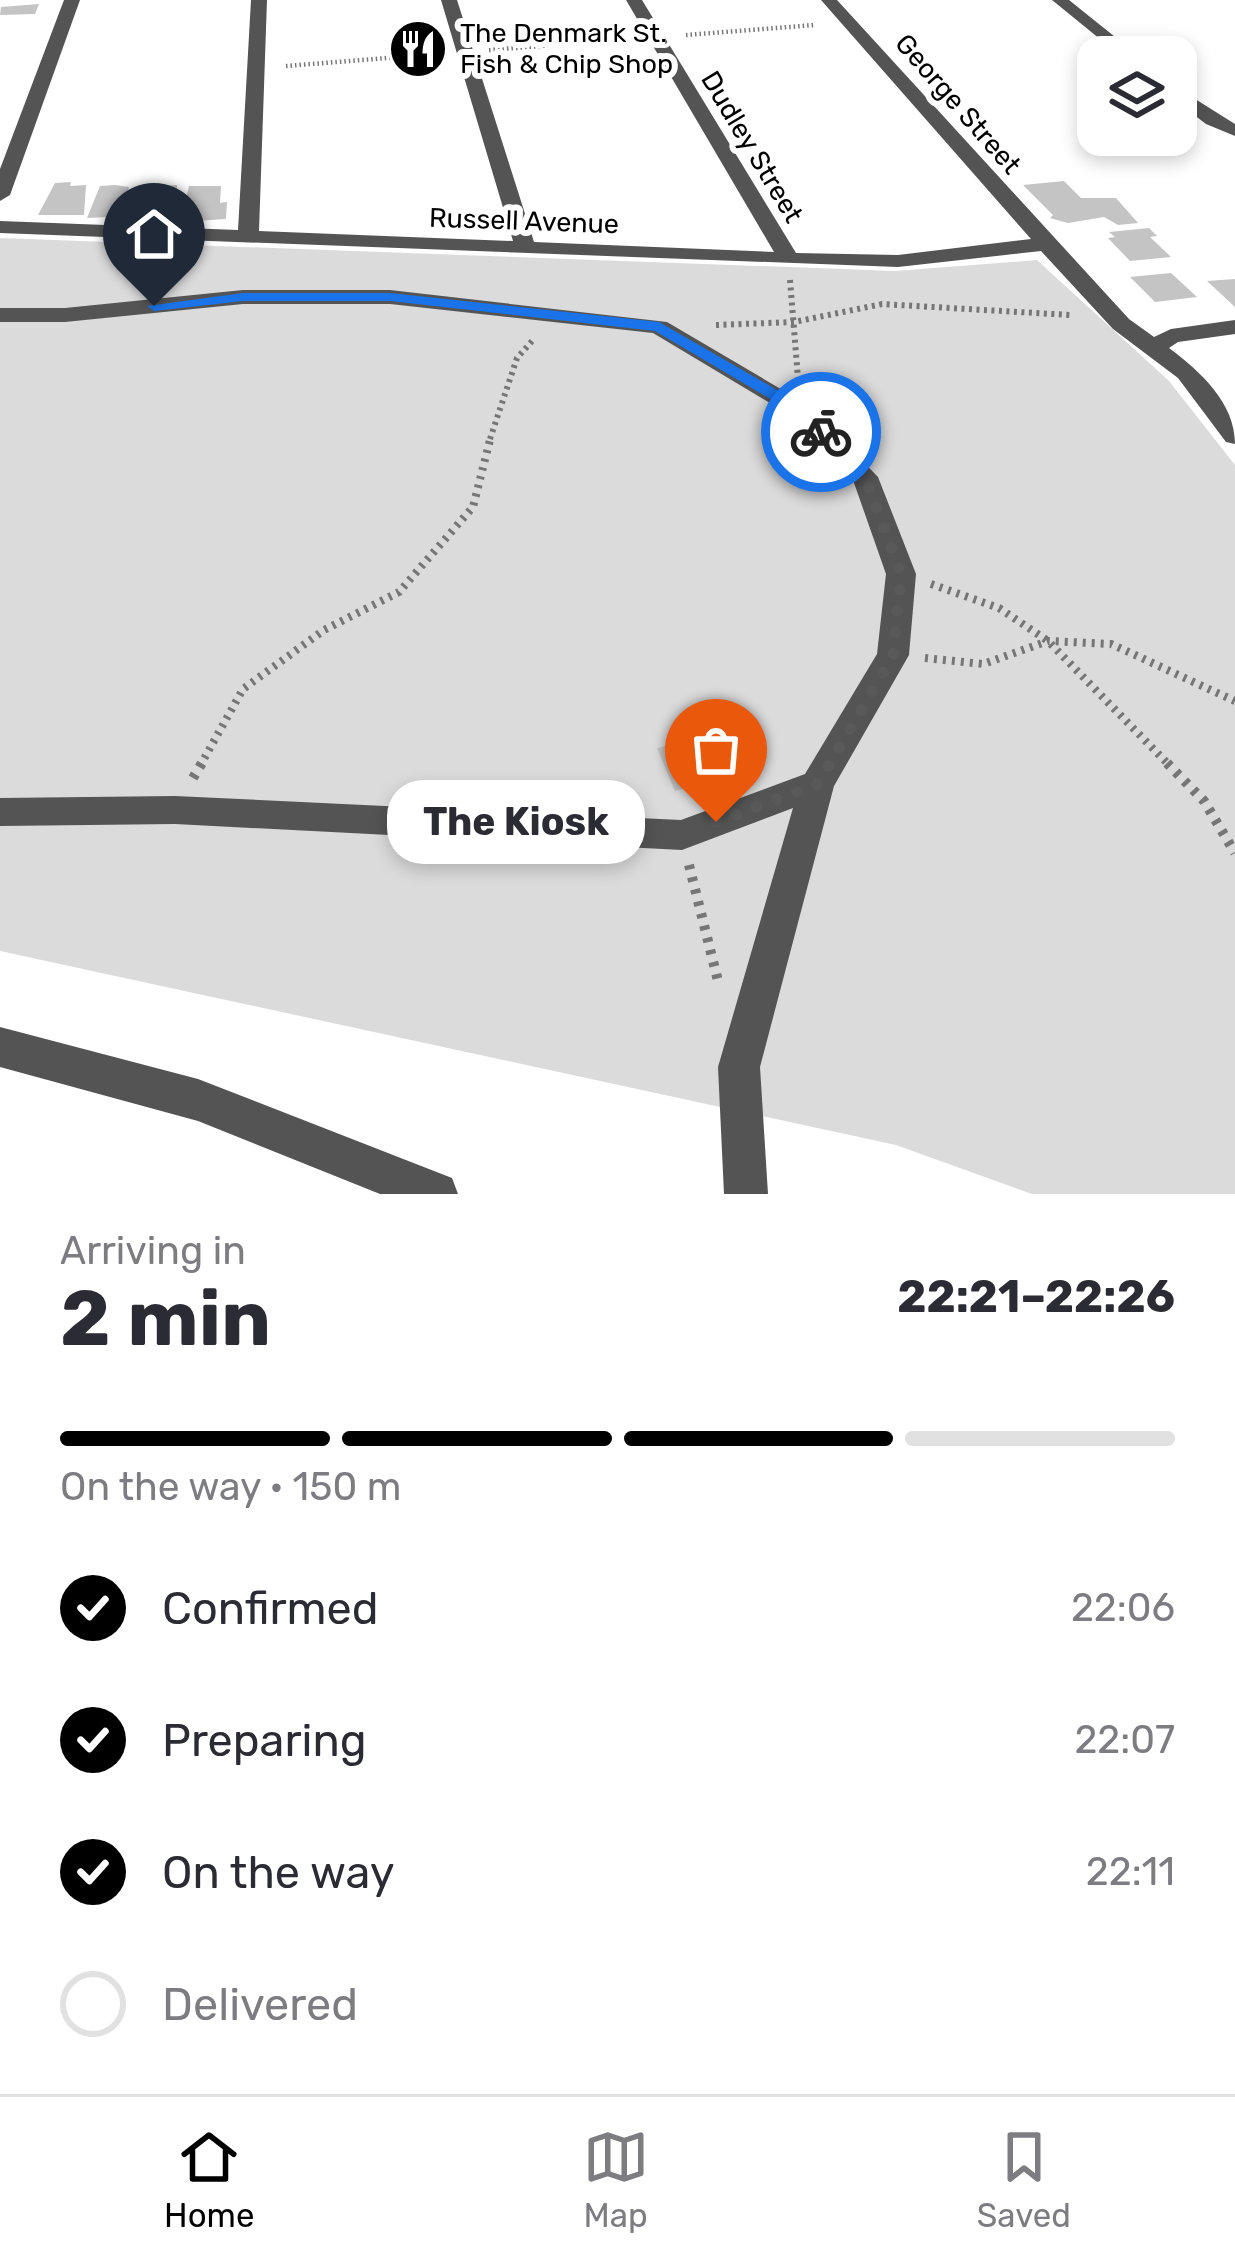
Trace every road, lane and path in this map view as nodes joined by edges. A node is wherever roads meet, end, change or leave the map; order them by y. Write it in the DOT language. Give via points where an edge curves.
graph roads {
  1 [pos="72,0"];
  2 [pos="259,0"];
  3 [pos="449,0"];
  4 [pos="634,0"];
  5 [pos="829,0"];
  6 [pos="1060,0"];
  7 [pos="849,22"];
  8 [pos="1105,36"];
  9 [pos="655,37"];
  10 [pos="464,52"];
  11 [pos="254,68"];
  12 [pos="1197,108"];
  13 [pos="1235,131"];
  14 [pos="0,195"];
  15 [pos="0,227"];
  16 [pos="248,238"];
  17 [pos="1046,244"];
  18 [pos="525,247"];
  19 [pos="788,259"];
  20 [pos="556,314"];
  21 [pos="0,315"];
  22 [pos="1114,317"];
  23 [pos="794,322"];
  24 [pos="659,327"];
  25 [pos="1235,327"];
  26 [pos="1156,347"];
  27 [pos="800,410"];
  28 [pos="1235,436"];
  29 [pos="901,574"];
  30 [pos="1048,641"];
  31 [pos="893,655"];
  32 [pos="1235,701"];
  33 [pos="818,784"];
  34 [pos="175,810"];
  35 [pos="0,812"];
  36 [pos="682,835"];
  37 [pos="1235,853"];
  38 [pos="722,998"];
  39 [pos="0,1047"];
  40 [pos="436,1194"];
  41 [pos="746,1194"];
  1 -- 14 [label="street"];
  2 -- 11 [label="street"];
  3 -- 10 [label="street"];
  4 -- 9 [label="street, Dudley Street"];
  5 -- 7 [label="street, George Street"];
  6 -- 8 [label="street"];
  7 -- 9 [label="path"];
  7 -- 17 [label="street, George Street"];
  9 -- 10 [label="path"];
  9 -- 19 [label="street, Dudley Street"];
  10 -- 11 [label="path"];
  10 -- 18 [label="street"];
  11 -- 16 [label="street"];
  12 -- 13 [label="street"];
  15 -- 16 [label="street, Russell Avenue"];
  16 -- 18 [label="street, Russell Avenue"];
  17 -- 19 [label="street, Russell Avenue" via="898,260"];
  17 -- 22 [label="street, George Street"];
  18 -- 19 [label="street, Russell Avenue"];
  19 -- 23 [label="path"];
  20 -- 21 [label="street" via="390,297 243,297"];
  20 -- 24 [label="street"];
  20 -- 34 [label="path" via="517,358 473,507 400,592 324,630 243,688"];
  22 -- 23 [label="path" via="882,304"];
  22 -- 26 [label="street, George Street"];
  23 -- 24 [label="path"];
  23 -- 27 [label="path"];
  24 -- 27 [label="street"];
  25 -- 26 [label="street" via="1171,335"];
  26 -- 28 [label="street, George Street"];
  27 -- 29 [label="street" via="865,477"];
  29 -- 30 [label="path" via="999,608"];
  29 -- 31 [label="street"];
  30 -- 31 [label="path" via="983,664"];
  30 -- 32 [label="path" via="1111,644"];
  30 -- 37 [label="path" via="1204,801"];
  31 -- 33 [label="street"];
  33 -- 36 [label="street"];
  33 -- 41 [label="street" via="739,1067"];
  34 -- 35 [label="street"];
  34 -- 36 [label="street"];
  36 -- 38 [label="path"];
  39 -- 40 [label="street" via="198,1100"];
}
